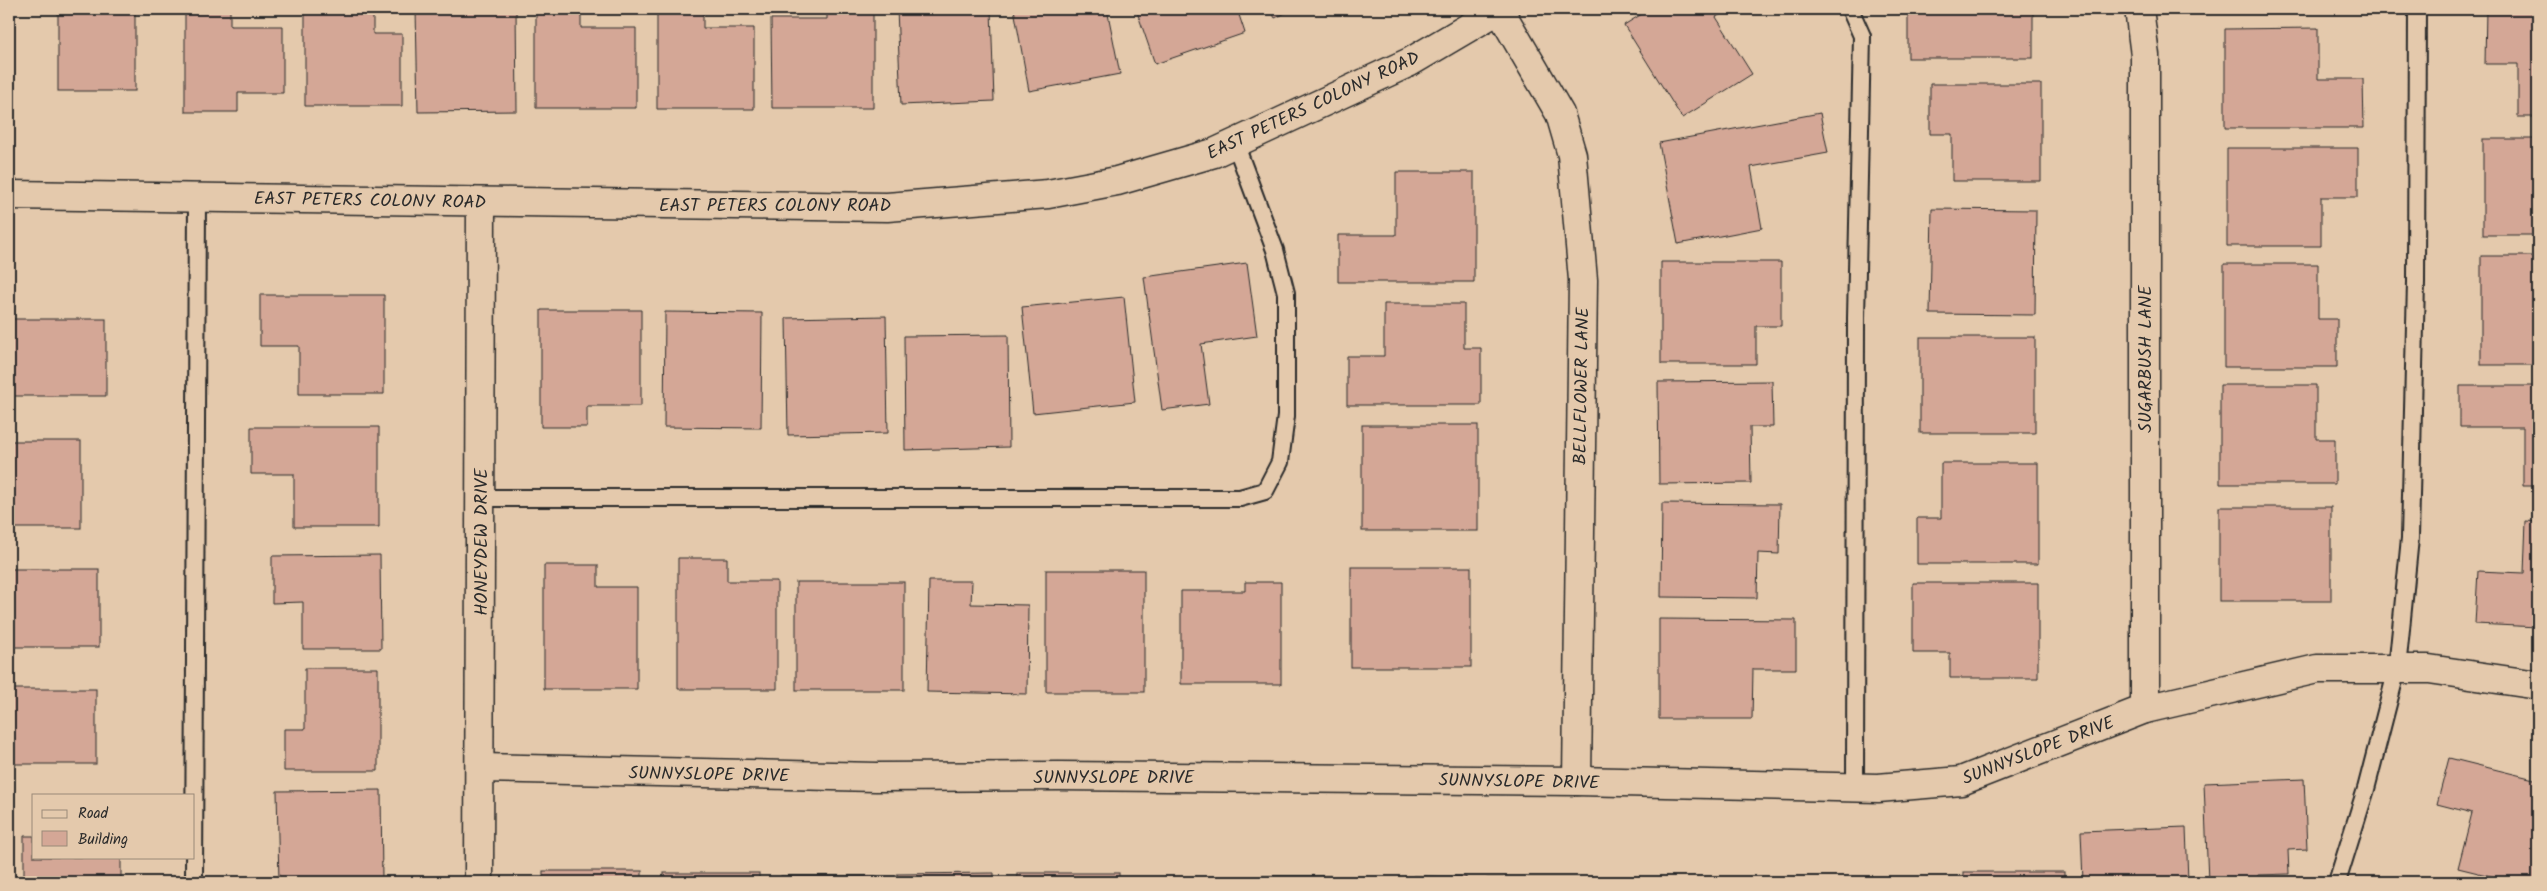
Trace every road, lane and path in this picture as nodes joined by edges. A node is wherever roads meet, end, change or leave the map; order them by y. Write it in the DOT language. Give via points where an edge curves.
graph roads {
  1 [pos="1499,9"];
  2 [pos="1850,9"];
  3 [pos="2139,9"];
  4 [pos="2417,9"];
  5 [pos="1235,143"];
  6 [pos="9,195"];
  7 [pos="197,198"];
  8 [pos="481,202"];
  9 [pos="481,498"];
  10 [pos="2397,669"];
  11 [pos="2538,686"];
  12 [pos="2145,709"];
  13 [pos="481,768"];
  14 [pos="1577,782"];
  15 [pos="1855,787"];
  16 [pos="194,794"];
  17 [pos="194,858"];
  18 [pos="194,882"];
  19 [pos="479,882"];
  20 [pos="2337,882"];
  1 -- 5 [label="street, EAST PETERS COLONY ROAD" via="1410,62"];
  1 -- 14 [label="street, BELLFLOWER LANE" via="1560,114 1572,155 1583,280"];
  2 -- 15 [label="lane" via="1862,36 1856,318"];
  3 -- 12 [label="street, SUGARBUSH LANE" via="2145,55"];
  4 -- 10 [label="lane" via="2416,282 2410,538"];
  5 -- 8 [label="street, EAST PETERS COLONY ROAD" via="1214,153 1117,181 1048,194 887,207"];
  5 -- 9 [label="lane" via="1275,250 1286,293 1286,416 1280,462 1265,491 1240,498"];
  6 -- 7 [label="street, EAST PETERS COLONY ROAD"];
  7 -- 8 [label="street, EAST PETERS COLONY ROAD"];
  7 -- 16 [label="lane"];
  8 -- 9 [label="street, HONEYDEW DRIVE"];
  9 -- 13 [label="street, HONEYDEW DRIVE"];
  10 -- 11 [label="street, SUNNYSLOPE DRIVE" via="2429,669"];
  10 -- 12 [label="street, SUNNYSLOPE DRIVE" via="2317,669"];
  10 -- 20 [label="lane" via="2366,789"];
  12 -- 15 [label="street, SUNNYSLOPE DRIVE" via="1961,782"];
  13 -- 14 [label="street, SUNNYSLOPE DRIVE" via="876,778 1059,776"];
  13 -- 19 [label="street, HONEYDEW DRIVE"];
  14 -- 15 [label="street, SUNNYSLOPE DRIVE"];
  17 -- 18 [label="lane"];
}
